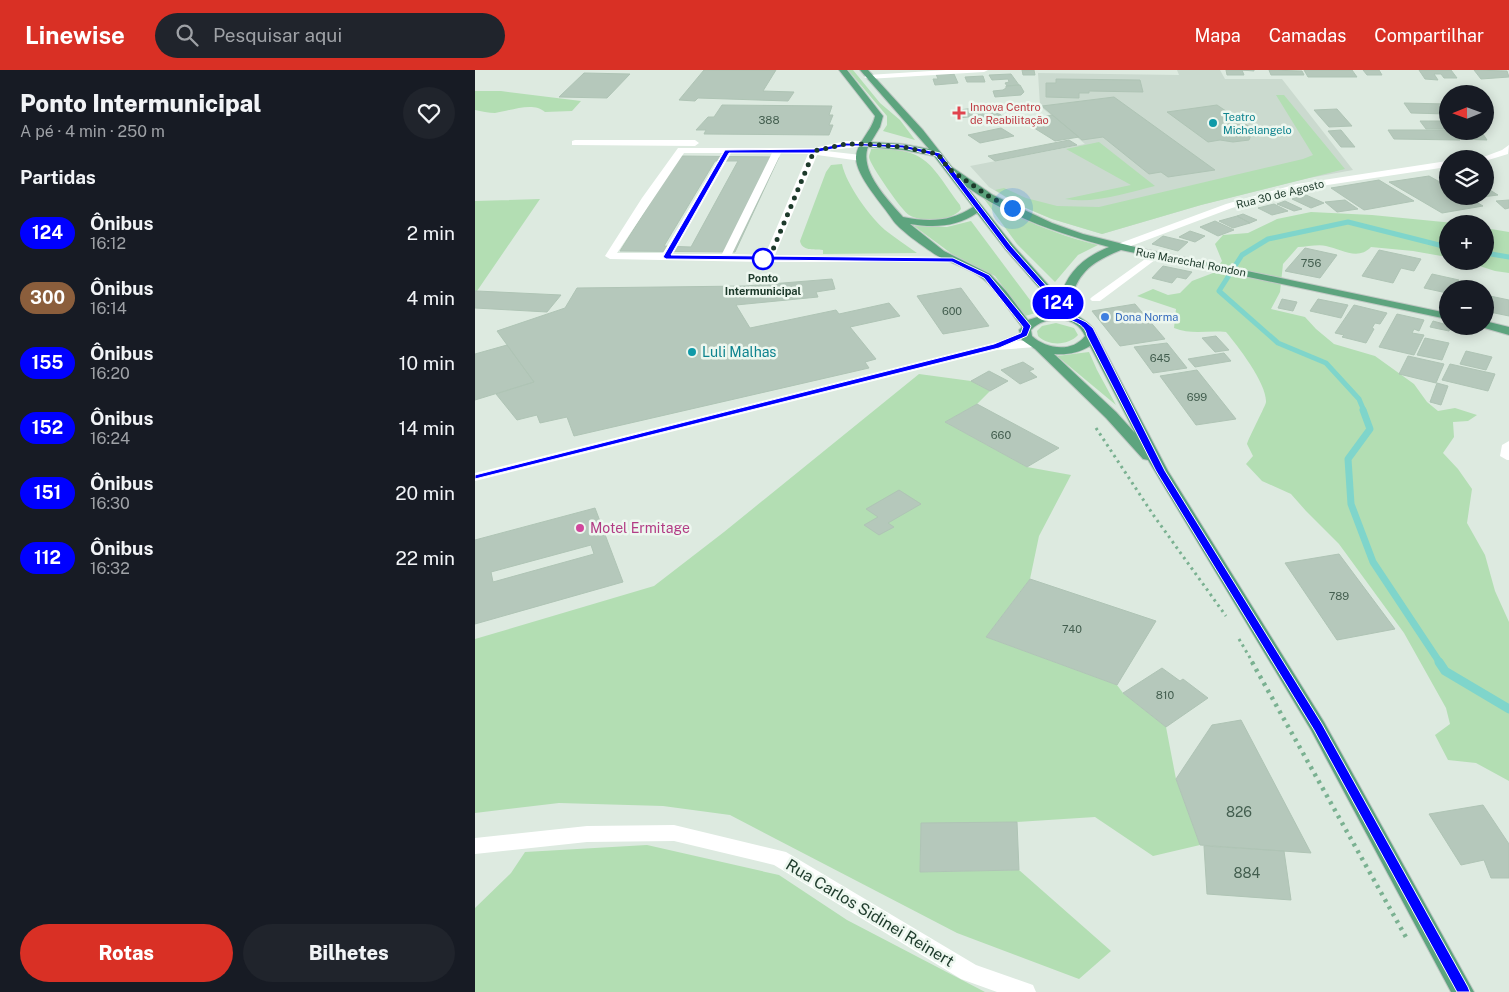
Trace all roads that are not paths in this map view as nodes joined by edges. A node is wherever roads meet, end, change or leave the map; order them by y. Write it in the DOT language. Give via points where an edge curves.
graph roads {
  1 [pos="843,70"];
  2 [pos="985,70"];
  3 [pos="866,73"];
  4 [pos="575,143"];
  5 [pos="846,144"];
  6 [pos="865,144"];
  7 [pos="1509,148"];
  8 [pos="727,151"];
  9 [pos="778,151"];
  10 [pos="814,151"];
  11 [pos="938,154"];
  12 [pos="1494,155"];
  13 [pos="861,158"];
  14 [pos="1439,165"];
  15 [pos="949,169"];
  16 [pos="978,208"];
  17 [pos="897,219"];
  18 [pos="1119,247"];
  19 [pos="1155,254"];
  20 [pos="666,257"];
  21 [pos="725,258"];
  22 [pos="769,259"];
  23 [pos="953,260"];
  24 [pos="1096,300"];
  25 [pos="1067,313"];
  26 [pos="1439,314"];
  27 [pos="1494,327"];
  28 [pos="1509,331"];
  29 [pos="1091,336"];
  30 [pos="1031,338"];
  31 [pos="1161,471"];
  32 [pos="475,477"];
  33 [pos="475,846"];
  34 [pos="1025,992"];
  35 [pos="1463,992"];
  1 -- 6 [label="main road" via="879,116 878,124"];
  2 -- 3 [label="street"];
  3 -- 11 [label="main road"];
  4 -- 5 [label="street"];
  5 -- 6 [label="street"];
  5 -- 10 [label="street"];
  6 -- 11 [label="main road"];
  6 -- 13 [label="main road"];
  7 -- 12 [label="street"];
  8 -- 9 [label="street"];
  8 -- 20 [label="street"];
  8 -- 20 [label="street" via="681,150 610,256"];
  9 -- 10 [label="street"];
  9 -- 21 [label="street"];
  10 -- 13 [label="street"];
  10 -- 22 [label="street"];
  11 -- 15 [label="main road"];
  13 -- 17 [label="main road" via="873,185"];
  14 -- 18 [label="street, Rua 30 de Agosto" via="1300,186 1229,206"];
  15 -- 16 [label="main road"];
  15 -- 18 [label="main road, Rua Marechal Rondon" via="1012,208 1061,230"];
  16 -- 17 [label="main road" via="966,217 949,222"];
  16 -- 25 [label="main road"];
  17 -- 23 [label="main road" via="922,241"];
  18 -- 19 [label="main road, Rua Marechal Rondon"];
  18 -- 25 [label="main road" via="1083,264 1066,291"];
  19 -- 24 [label="street"];
  19 -- 26 [label="main road, Rua Marechal Rondon"];
  20 -- 21 [label="street"];
  21 -- 22 [label="street"];
  22 -- 23 [label="street"];
  23 -- 30 [label="main road" via="987,276"];
  25 -- 29 [label="main road" via="1087,326"];
  25 -- 30 [label="main road" via="1035,320"];
  27 -- 28 [label="main road"];
  29 -- 30 [label="main road" via="1089,342 1079,348 1061,350"];
  29 -- 31 [label="main road"];
  30 -- 31 [label="main road" via="1111,415"];
  30 -- 32 [label="street"];
  31 -- 35 [label="main road" via="1318,727"];
  33 -- 34 [label="street, Rua Carlos Sidinei Reinert" via="587,834 674,832 779,858 969,972"];
}
